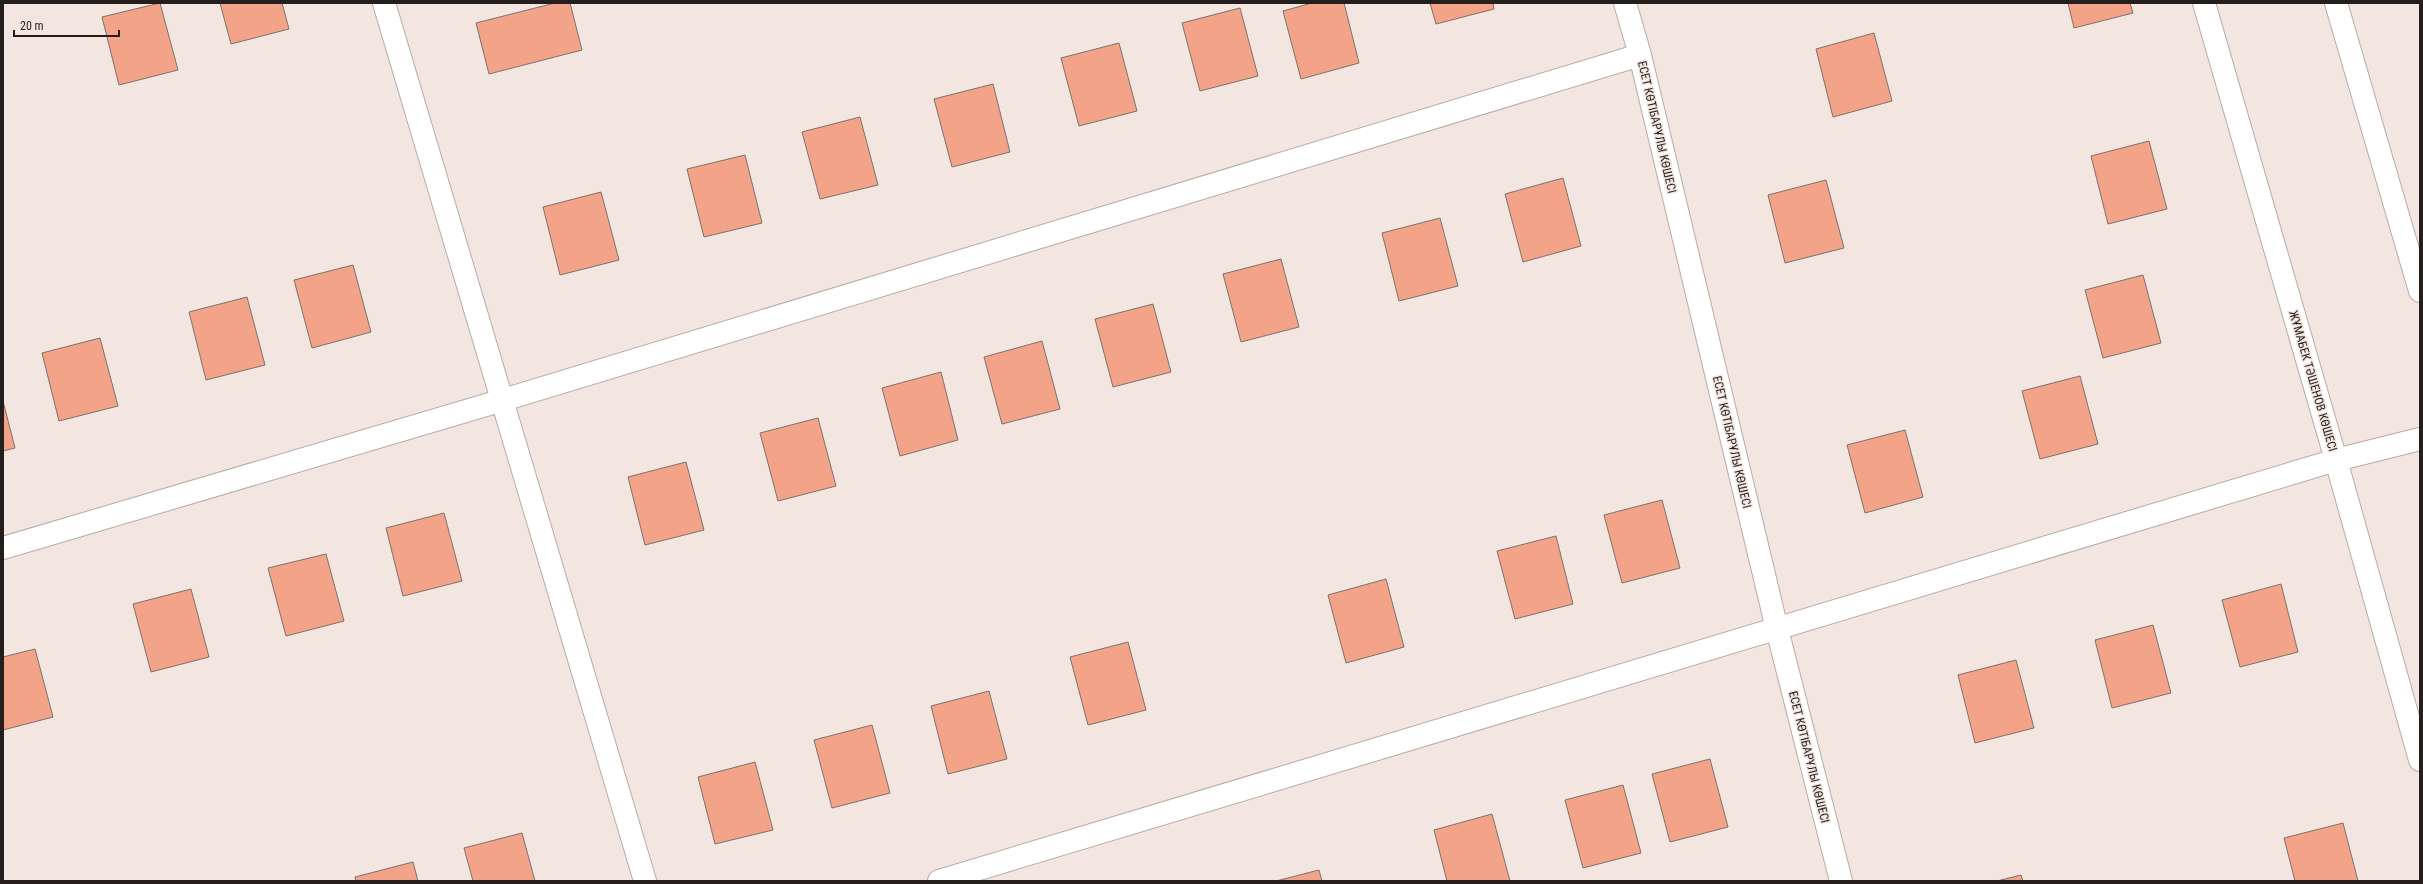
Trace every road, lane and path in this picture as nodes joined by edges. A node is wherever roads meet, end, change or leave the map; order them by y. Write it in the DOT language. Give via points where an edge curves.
graph roads {
  1 [pos="384,3"];
  2 [pos="1625,3"];
  3 [pos="2204,3"];
  4 [pos="2336,3"];
  5 [pos="1640,54"];
  6 [pos="2420,292"];
  7 [pos="503,400"];
  8 [pos="2420,439"];
  9 [pos="2336,460"];
  10 [pos="3,548"];
  11 [pos="1777,629"];
  12 [pos="2420,760"];
  13 [pos="645,881"];
  14 [pos="939,881"];
  15 [pos="1841,881"];
  1 -- 7 [label="street"];
  2 -- 5 [label="street, ЕСЕТ КӨТІБАРҰЛЫ КӨШЕСІ"];
  3 -- 9 [label="street, ЖҰМАБЕК ТӘШЕНОВ КӨШЕСІ"];
  4 -- 6 [label="street"];
  5 -- 7 [label="street"];
  5 -- 11 [label="street, ЕСЕТ КӨТІБАРҰЛЫ КӨШЕСІ"];
  7 -- 10 [label="street"];
  7 -- 13 [label="street"];
  8 -- 9 [label="street"];
  9 -- 11 [label="street"];
  9 -- 12 [label="street, ЖҰМАБЕК ТӘШЕНОВ КӨШЕСІ"];
  11 -- 14 [label="street"];
  11 -- 15 [label="street, ЕСЕТ КӨТІБАРҰЛЫ КӨШЕСІ"];
}
